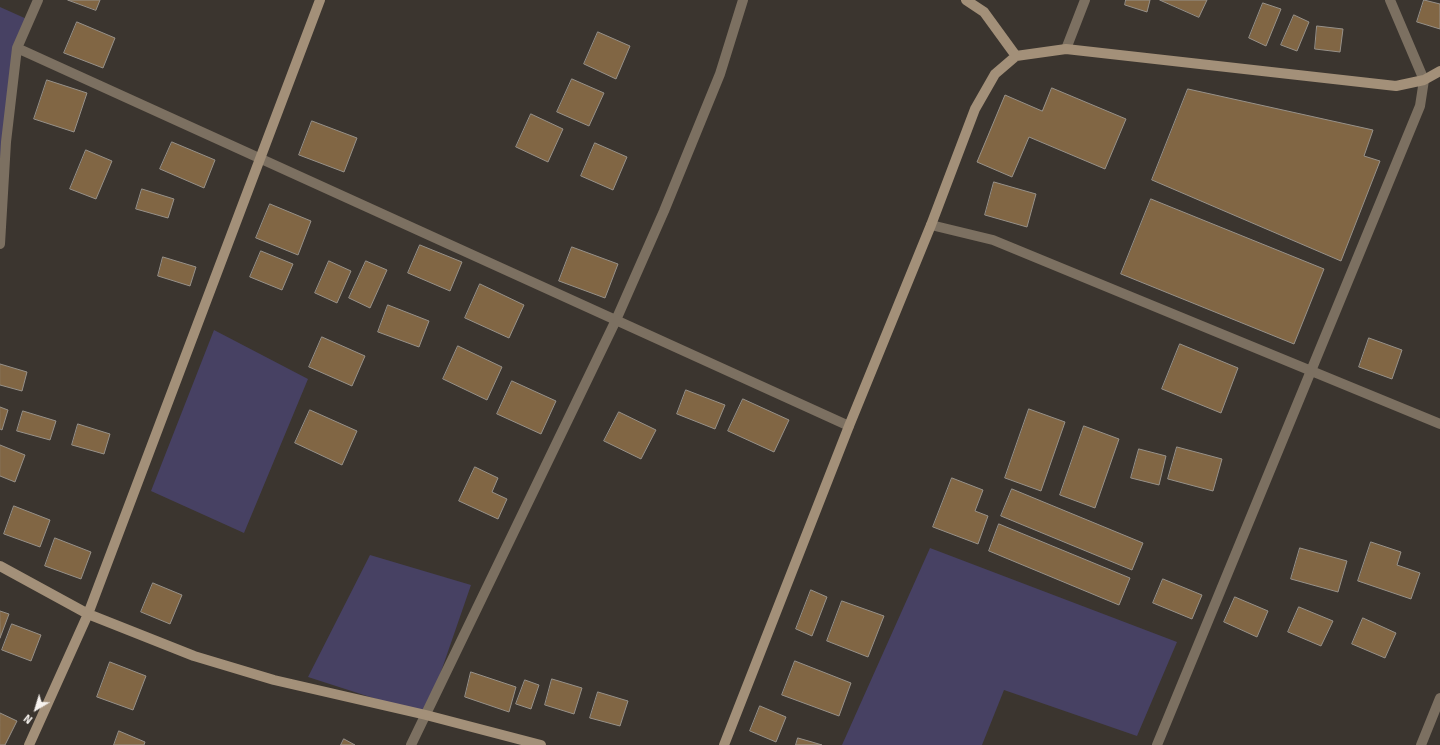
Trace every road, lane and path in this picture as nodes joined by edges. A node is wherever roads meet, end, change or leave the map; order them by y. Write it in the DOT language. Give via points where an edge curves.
graph roads {
  1 [pos="38,0"];
  2 [pos="320,0"];
  3 [pos="743,0"];
  4 [pos="966,0"];
  5 [pos="1085,0"];
  6 [pos="1390,0"];
  7 [pos="16,48"];
  8 [pos="1066,49"];
  9 [pos="1016,56"];
  10 [pos="1440,71"];
  11 [pos="1424,80"];
  12 [pos="3,141"];
  13 [pos="260,158"];
  14 [pos="931,225"];
  15 [pos="0,244"];
  16 [pos="616,320"];
  17 [pos="1310,370"];
  18 [pos="1440,424"];
  19 [pos="849,426"];
  20 [pos="0,566"];
  21 [pos="88,614"];
  22 [pos="1440,698"];
  23 [pos="426,715"];
  24 [pos="29,745"];
  25 [pos="411,745"];
  26 [pos="541,745"];
  27 [pos="724,745"];
  28 [pos="1157,745"];
  29 [pos="1421,745"];
  1 -- 7 [label="street"];
  2 -- 13 [label="street"];
  3 -- 16 [label="street" via="720,74"];
  4 -- 9 [label="street" via="984,12"];
  5 -- 8 [label="street"];
  6 -- 11 [label="street"];
  7 -- 12 [label="street"];
  7 -- 13 [label="street"];
  8 -- 9 [label="street"];
  8 -- 11 [label="street" via="1396,86"];
  9 -- 14 [label="street" via="995,74 975,109"];
  10 -- 11 [label="street"];
  11 -- 17 [label="street" via="1420,106"];
  12 -- 15 [label="street"];
  13 -- 16 [label="street"];
  13 -- 21 [label="street"];
  14 -- 17 [label="street" via="993,240"];
  14 -- 19 [label="street"];
  16 -- 19 [label="street"];
  16 -- 23 [label="street"];
  17 -- 18 [label="street"];
  17 -- 28 [label="street"];
  19 -- 27 [label="street"];
  20 -- 21 [label="street"];
  21 -- 23 [label="street" via="194,656 274,680"];
  21 -- 24 [label="street"];
  22 -- 29 [label="street"];
  23 -- 25 [label="street"];
  23 -- 26 [label="street"];
}
